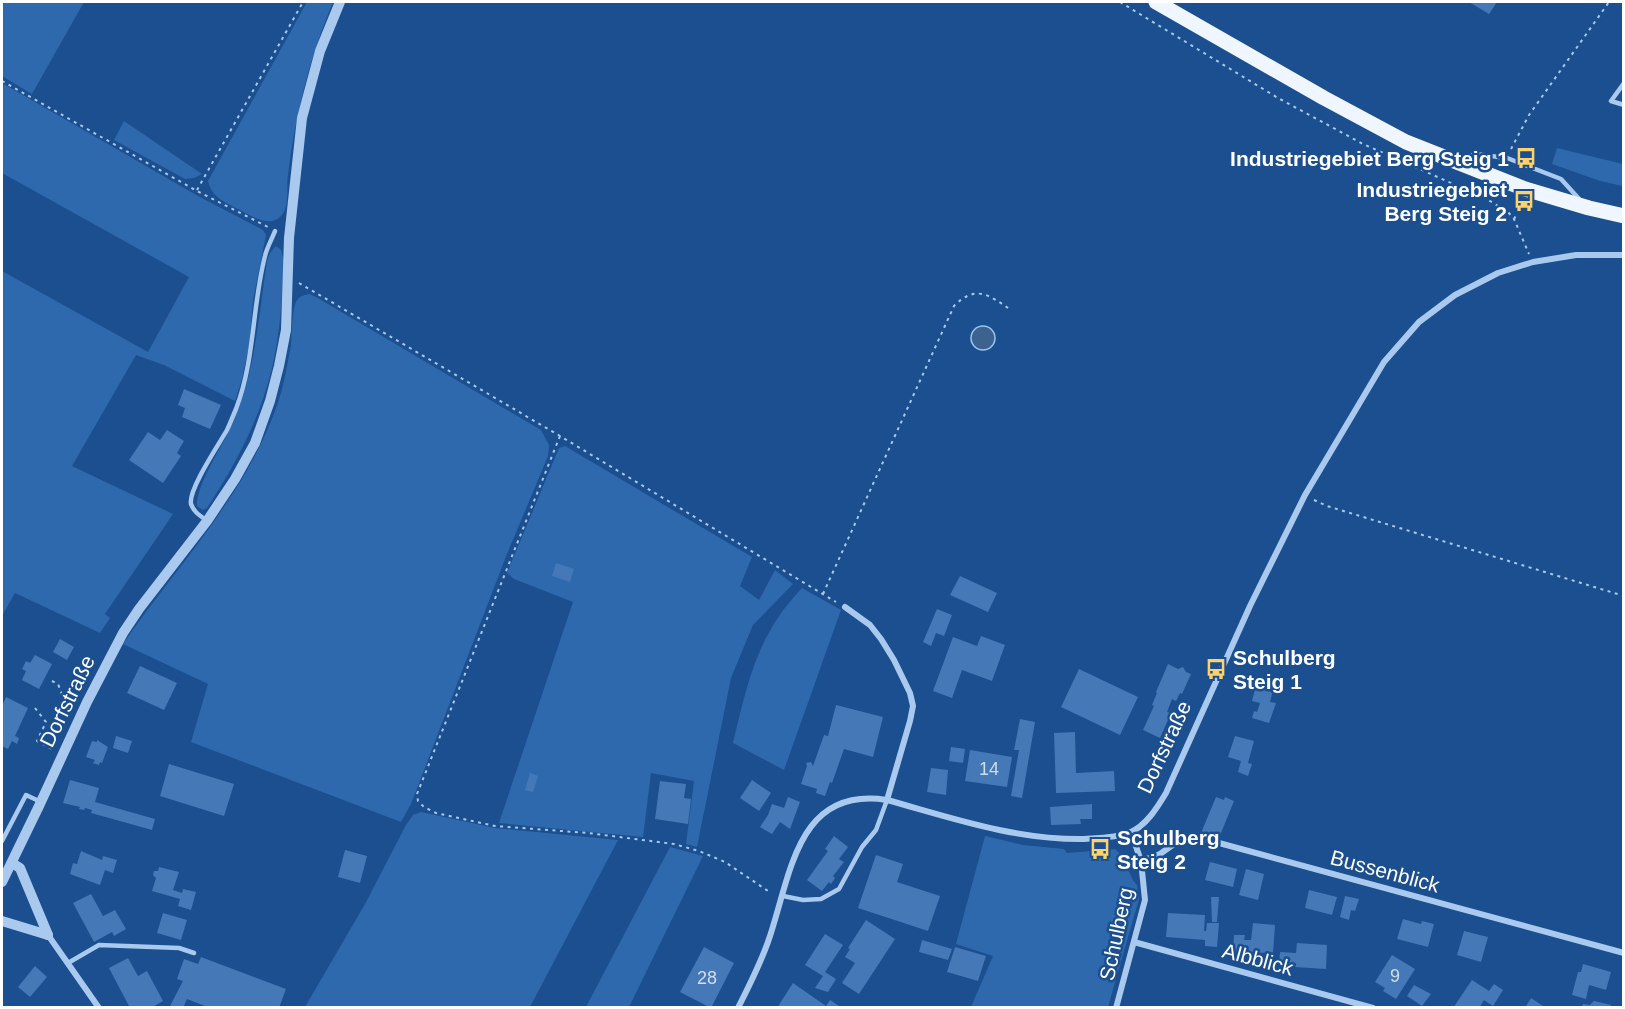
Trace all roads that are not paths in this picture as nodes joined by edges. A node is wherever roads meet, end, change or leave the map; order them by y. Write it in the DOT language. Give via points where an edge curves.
graph roads {
  1 [pos="340,2"];
  2 [pos="1156,2"];
  3 [pos="1623,83"];
  4 [pos="1623,105"];
  5 [pos="1454,162"];
  6 [pos="1589,208"];
  7 [pos="1623,216"];
  8 [pos="275,231"];
  9 [pos="1623,255"];
  10 [pos="207,521"];
  11 [pos="845,607"];
  12 [pos="887,800"];
  13 [pos="41,802"];
  14 [pos="1131,832"];
  15 [pos="2,840"];
  16 [pos="1141,861"];
  17 [pos="12,863"];
  18 [pos="2,882"];
  19 [pos="783,896"];
  20 [pos="2,921"];
  21 [pos="48,935"];
  22 [pos="1134,942"];
  23 [pos="194,953"];
  24 [pos="1623,953"];
  25 [pos="68,963"];
  26 [pos="99,1008"];
  27 [pos="738,1008"];
  28 [pos="1116,1008"];
  29 [pos="1373,1008"];
  1 -- 10 [label="street, Dorfstraße" via="320,51 302,117 289,238 286,330 279,366 255,442"];
  2 -- 5 [label="main road" via="1324,98 1406,142"];
  3 -- 4 [label="lane" via="1611,101"];
  5 -- 6 [label="main road"];
  5 -- 6 [label="lane" via="1475,153 1507,158 1561,179"];
  6 -- 7 [label="main road"];
  8 -- 10 [label="lane" via="265,254 252,344 237,406 190,501 195,512"];
  9 -- 14 [label="street, Dorfstraße" via="1576,255 1498,273 1455,295 1419,322 1383,362 1305,495 1166,793 1154,812"];
  10 -- 13 [label="street, Dorfstraße" via="123,633"];
  11 -- 12 [label="street" via="870,625 881,639 910,693 910,721"];
  12 -- 14 [label="street" via="1032,837 1094,838"];
  12 -- 19 [label="lane" via="876,830 839,889 820,899"];
  12 -- 19 [label="street" via="854,799 824,813 803,838"];
  13 -- 15 [label="lane" via="26,795"];
  13 -- 17 [label="street, Dorfstraße"];
  14 -- 16 [label="street, Schulberg"];
  16 -- 22 [label="street, Schulberg" via="1145,900"];
  16 -- 24 [label="street, Bussenblick" via="1160,854 1181,839 1197,837"];
  17 -- 18 [label="street, Dorfstraße"];
  17 -- 21 [label="street" via="20,868"];
  19 -- 27 [label="street" via="768,942"];
  20 -- 21 [label="street"];
  21 -- 25 [label="street"];
  22 -- 28 [label="street, Schulberg"];
  22 -- 29 [label="street, Albblick"];
  23 -- 25 [label="lane" via="178,948 99,945"];
  25 -- 26 [label="street"];
}
